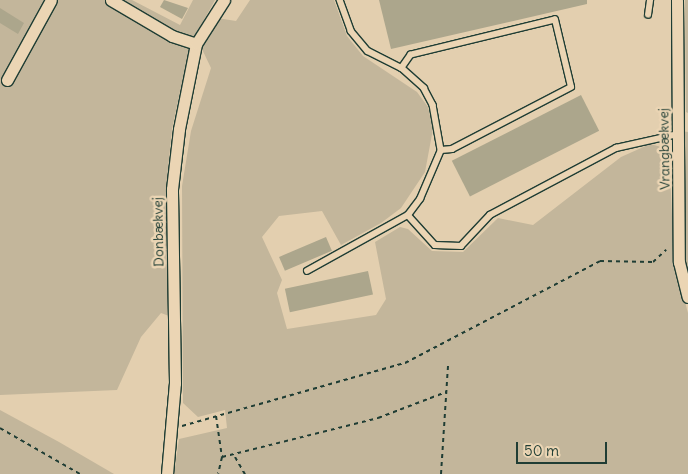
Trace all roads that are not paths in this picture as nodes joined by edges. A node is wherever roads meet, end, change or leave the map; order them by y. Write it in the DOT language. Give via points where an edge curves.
graph roads {
  1 [pos="51,0"];
  2 [pos="111,0"];
  3 [pos="224,0"];
  4 [pos="340,0"];
  5 [pos="650,0"];
  6 [pos="677,0"];
  7 [pos="648,15"];
  8 [pos="196,44"];
  9 [pos="402,68"];
  10 [pos="7,80"];
  11 [pos="683,121"];
  12 [pos="678,134"];
  13 [pos="441,150"];
  14 [pos="408,215"];
  15 [pos="307,271"];
  16 [pos="688,297"];
  17 [pos="167,474"];
  1 -- 10 [label="street"];
  2 -- 8 [label="street" via="172,36"];
  3 -- 8 [label="street, Donbækvej"];
  4 -- 9 [label="lane" via="351,30 368,51"];
  5 -- 7 [label="lane"];
  6 -- 11 [label="street, Vrangbækvej"];
  8 -- 17 [label="street, Donbækvej" via="172,189 172,429"];
  9 -- 13 [label="lane" via="424,88 433,105"];
  9 -- 13 [label="lane" via="411,55 555,20 571,87 452,149"];
  11 -- 12 [label="street, Vrangbækvej"];
  12 -- 14 [label="lane" via="616,148 490,215 461,246 435,244"];
  12 -- 16 [label="street, Vrangbækvej" via="679,262"];
  13 -- 14 [label="lane" via="420,200"];
  14 -- 15 [label="lane"];
}
